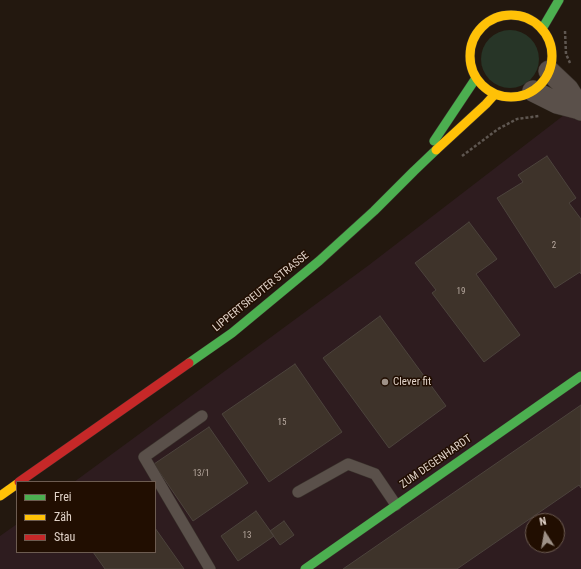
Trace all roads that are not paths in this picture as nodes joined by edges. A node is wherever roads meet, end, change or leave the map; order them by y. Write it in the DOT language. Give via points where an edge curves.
graph roads {
  1 [pos="559,0"];
  2 [pos="534,10"];
  3 [pos="526,19"];
  4 [pos="542,30"];
  5 [pos="549,71"];
  6 [pos="476,78"];
  7 [pos="533,91"];
  8 [pos="495,94"];
  9 [pos="580,110"];
  10 [pos="414,171"];
  11 [pos="581,376"];
  12 [pos="202,416"];
  13 [pos="20,481"];
  14 [pos="16,485"];
  15 [pos="298,492"];
  16 [pos="0,496"];
  17 [pos="396,505"];
  18 [pos="210,569"];
  19 [pos="305,569"];
  1 -- 4 [label="main road"];
  2 -- 3 [label="main road"];
  3 -- 4 [label="main road"];
  3 -- 6 [label="main road" via="514,16 501,17 490,21 480,30 473,41 470,53 471,66"];
  4 -- 5 [label="main road" via="551,53"];
  5 -- 7 [label="main road" via="545,80"];
  5 -- 9 [label="street" via="568,89"];
  6 -- 8 [label="main road"];
  6 -- 10 [label="main road"];
  7 -- 8 [label="main road" via="506,97"];
  7 -- 9 [label="street" via="556,103"];
  8 -- 10 [label="main road, LIPPERTSREUTER STRASSE"];
  10 -- 13 [label="main road, LIPPERTSREUTER STRASSE" via="319,261 232,333"];
  11 -- 17 [label="main road, ZUM DEGENHARDT"];
  12 -- 18 [label="lane" via="144,457"];
  14 -- 16 [label="main road"];
  15 -- 17 [label="lane" via="348,464 374,474"];
  17 -- 19 [label="main road, ZUM DEGENHARDT"];
}
